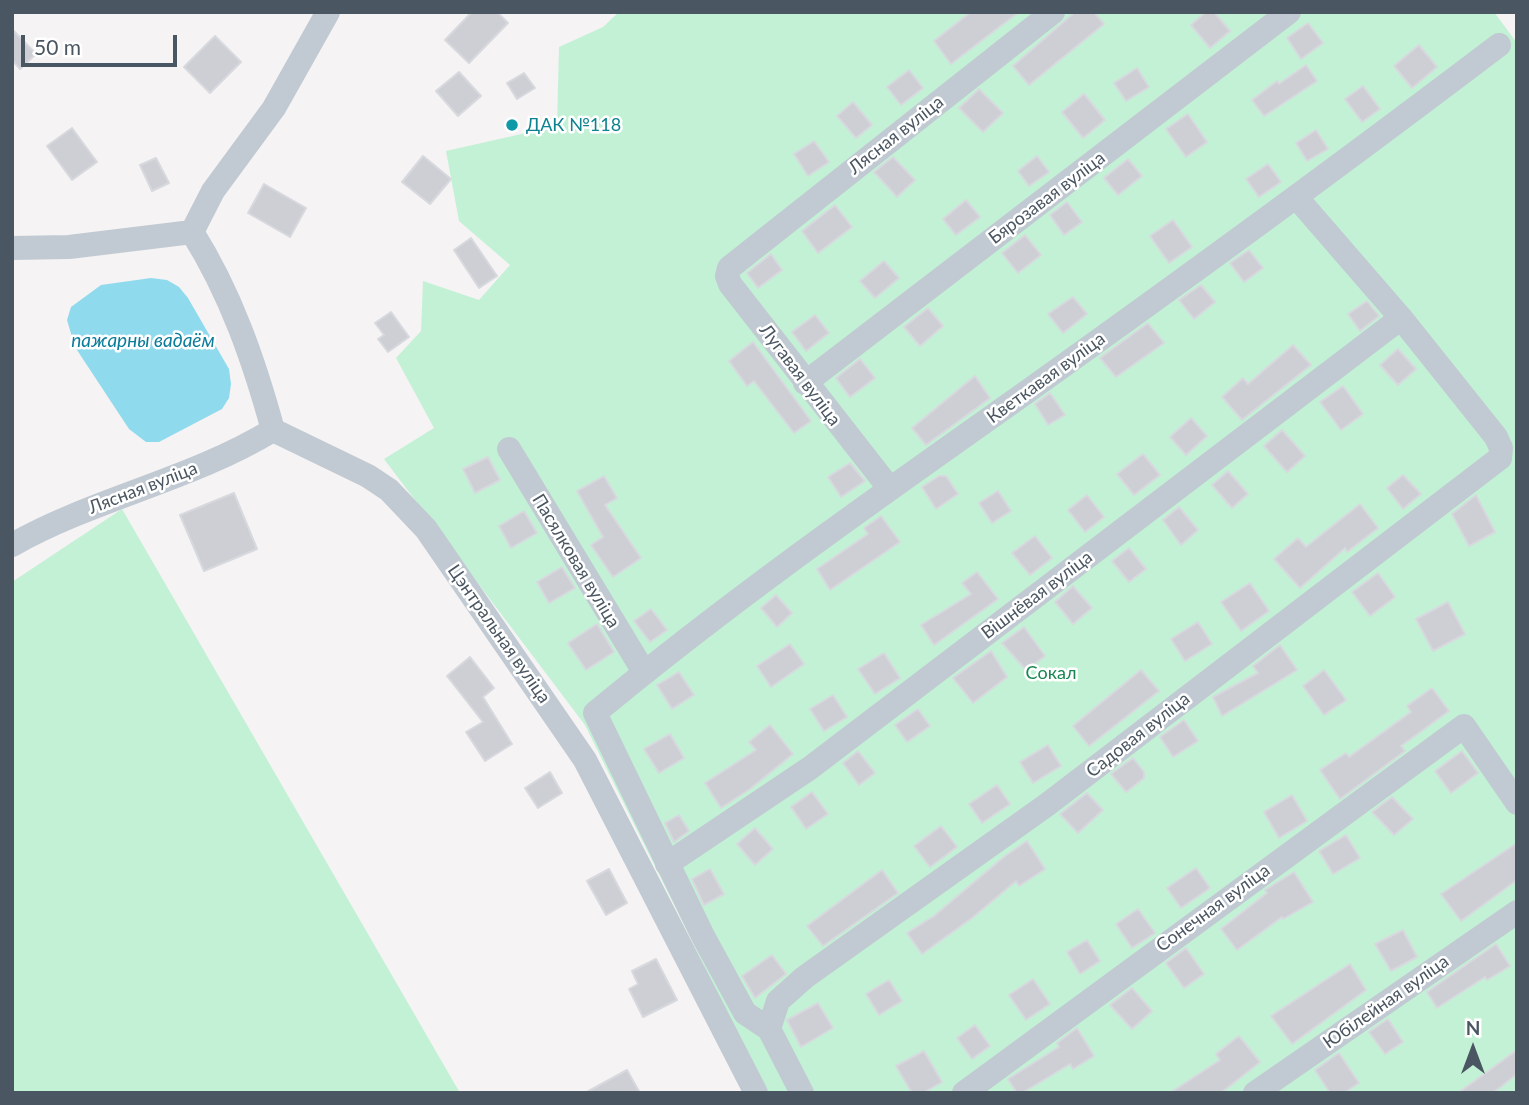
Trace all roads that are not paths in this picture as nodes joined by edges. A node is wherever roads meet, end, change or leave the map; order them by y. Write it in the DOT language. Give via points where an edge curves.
graph roads {
  1 [pos="328,12"];
  2 [pos="1053,12"];
  3 [pos="1289,12"];
  4 [pos="1499,45"];
  5 [pos="1297,198"];
  6 [pos="192,232"];
  7 [pos="12,248"];
  8 [pos="738,258"];
  9 [pos="1401,318"];
  10 [pos="805,383"];
  11 [pos="272,430"];
  12 [pos="509,450"];
  13 [pos="890,489"];
  14 [pos="12,545"];
  15 [pos="643,672"];
  16 [pos="1517,803"];
  17 [pos="667,864"];
  18 [pos="1517,912"];
  19 [pos="769,1030"];
  20 [pos="756,1093"];
  21 [pos="802,1093"];
  22 [pos="964,1093"];
  23 [pos="1255,1093"];
  1 -- 6 [label="street" via="274,108 213,191"];
  2 -- 8 [label="street, Лясная вуліца"];
  3 -- 10 [label="street, Бярозавая вуліца"];
  4 -- 5 [label="street, Кветкавая вуліца"];
  5 -- 9 [label="street"];
  5 -- 13 [label="street, Кветкавая вуліца"];
  6 -- 7 [label="street" via="69,247"];
  6 -- 11 [label="street" via="248,347"];
  8 -- 10 [label="street, Лугавая вуліца" via="729,268 730,284"];
  9 -- 17 [label="street, Вішнёвая вуліца" via="810,768"];
  9 -- 19 [label="street, Садовая вуліца" via="1496,437 1502,448 1500,457 1048,804 805,977 778,1001"];
  10 -- 13 [label="street, Лугавая вуліца"];
  11 -- 14 [label="street, Лясная вуліца" via="206,464 66,517"];
  11 -- 20 [label="street, Цэнтральная вуліца" via="368,476 389,490 426,529 585,760"];
  12 -- 15 [label="street, Пасялковая вуліца"];
  13 -- 15 [label="street, Кветкавая вуліца"];
  15 -- 17 [label="street, Кветкавая вуліца" via="595,713"];
  16 -- 22 [label="street, Сонечная вуліца" via="1464,726"];
  17 -- 19 [label="street" via="745,1013"];
  18 -- 23 [label="street, Юбілейная вуліца"];
  19 -- 21 [label="street"];
}
